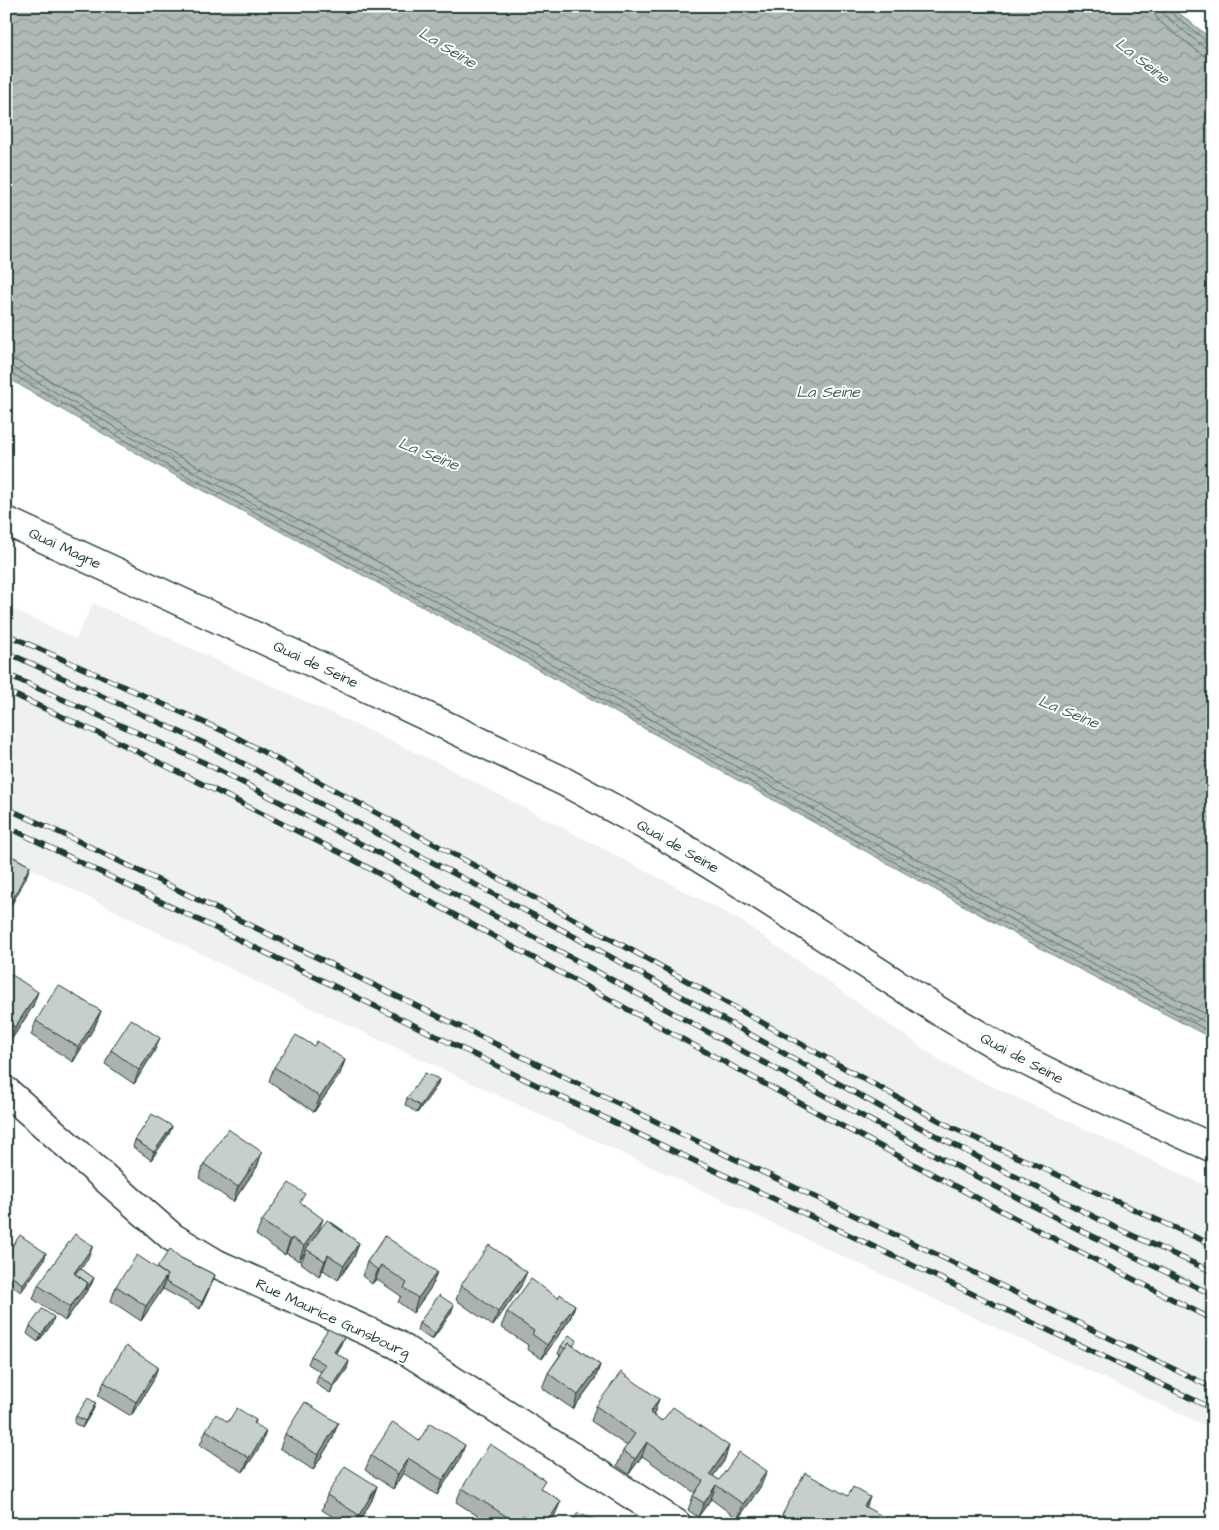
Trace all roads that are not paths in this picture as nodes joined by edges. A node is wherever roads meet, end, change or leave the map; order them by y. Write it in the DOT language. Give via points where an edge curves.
graph roads {
  1 [pos="6,521"];
  2 [pos="124,576"];
  3 [pos="6,1091"];
  4 [pos="1213,1148"];
  5 [pos="677,1524"];
  1 -- 2 [label="main road, Quai Magne"];
  2 -- 4 [label="main road, Quai de Seine" via="562,781 666,837 1008,1052"];
  3 -- 5 [label="main road, Rue Maurice Gunsbourg" via="172,1237 217,1264 396,1344"];
}
